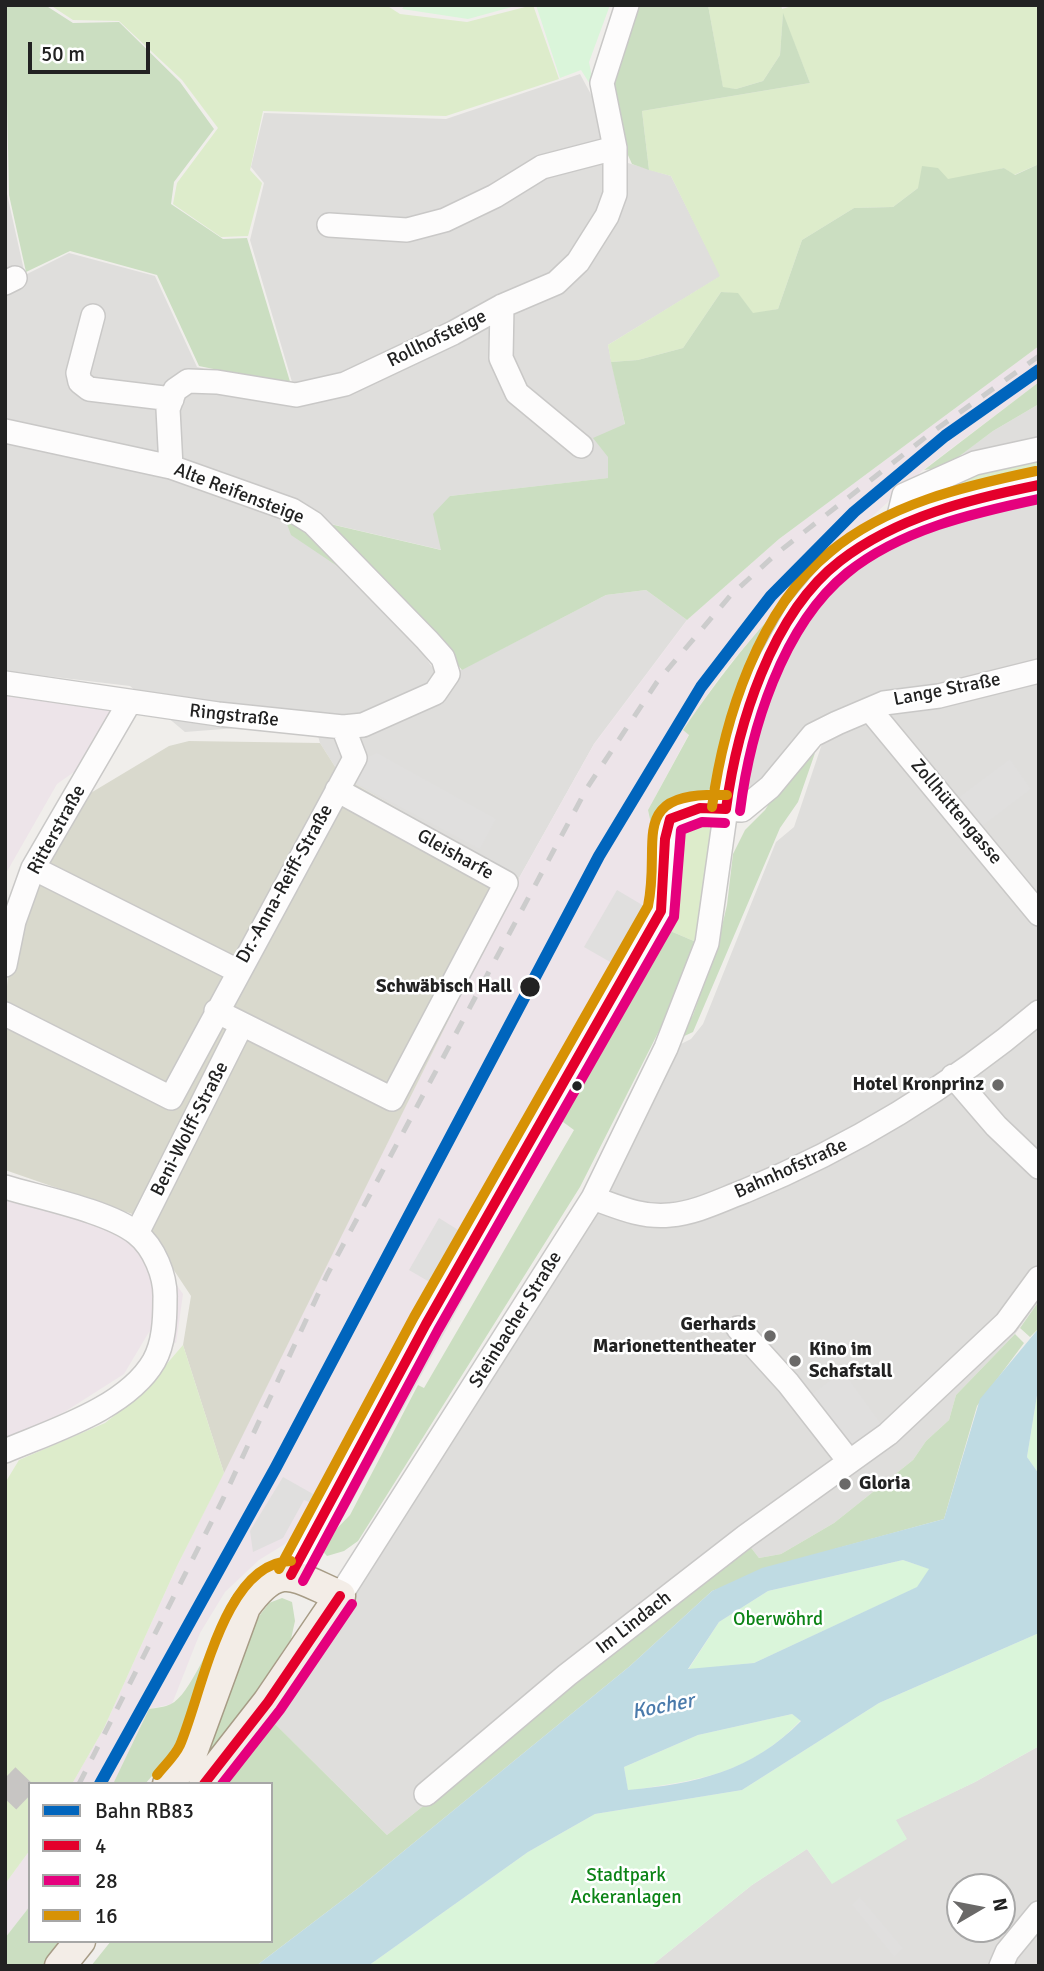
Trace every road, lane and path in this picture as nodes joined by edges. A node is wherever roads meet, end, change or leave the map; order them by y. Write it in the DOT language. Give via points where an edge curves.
graph roads {
  1 [pos="627,5"];
  2 [pos="615,148"];
  3 [pos="329,225"];
  4 [pos="502,306"];
  5 [pos="93,316"];
  6 [pos="172,399"];
  7 [pos="5,431"];
  8 [pos="581,446"];
  9 [pos="1039,449"];
  10 [pos="171,467"];
  11 [pos="1039,485"];
  12 [pos="896,528"];
  13 [pos="1039,671"];
  14 [pos="448,674"];
  15 [pos="5,683"];
  16 [pos="129,703"];
  17 [pos="871,711"];
  18 [pos="343,727"];
  19 [pos="337,790"];
  20 [pos="726,809"];
  21 [pos="33,868"];
  22 [pos="1039,914"];
  23 [pos="5,965"];
  24 [pos="237,971"];
  25 [pos="216,1011"];
  26 [pos="1039,1012"];
  27 [pos="5,1014"];
  28 [pos="242,1024"];
  29 [pos="953,1076"];
  30 [pos="1039,1167"];
  31 [pos="5,1187"];
  32 [pos="593,1198"];
  33 [pos="137,1234"];
  34 [pos="1039,1278"];
  35 [pos="738,1328"];
  36 [pos="27,1442"];
  37 [pos="5,1451"];
  38 [pos="849,1461"];
  39 [pos="5,1466"];
  40 [pos="292,1575"];
  41 [pos="340,1596"];
  42 [pos="170,1782"];
  43 [pos="206,1782"];
  44 [pos="426,1794"];
  45 [pos="1039,1913"];
  46 [pos="77,1943"];
  47 [pos="60,1966"];
  48 [pos="1001,1966"];
  1 -- 2 [label="street, Rollhofsteige" via="602,83"];
  2 -- 3 [label="street" via="542,167 445,220 407,230"];
  2 -- 4 [label="street, Rollhofsteige" via="615,194 579,262 556,283"];
  4 -- 6 [label="street, Rollhofsteige" via="345,384 296,395 188,382 175,390"];
  4 -- 8 [label="street" via="500,358 517,393"];
  5 -- 6 [label="street" via="78,373 80,382 89,389"];
  6 -- 10 [label="street" via="168,422"];
  7 -- 10 [label="street, Alte Reifensteige"];
  9 -- 12 [label="street" via="975,463 904,495"];
  10 -- 14 [label="street, Alte Reifensteige" via="292,510 313,523 435,649"];
  11 -- 12 [label="street, Steinbacher Straße" via="939,508"];
  12 -- 20 [label="street, Steinbacher Straße" via="839,562 797,612 743,720"];
  13 -- 17 [label="street, Lange Straße" via="939,696 884,703"];
  14 -- 18 [label="street, Ringstraße" via="435,693 363,725"];
  15 -- 16 [label="street, Ringstraße"];
  16 -- 18 [label="street, Ringstraße"];
  16 -- 21 [label="street, Ritterstraße"];
  17 -- 20 [label="street, Lange Straße" via="813,735 769,787 742,810"];
  17 -- 22 [label="street, Zollhüttengasse"];
  18 -- 19 [label="street, Dr.-Anna-Reiff-Straße" via="355,758"];
  19 -- 24 [label="street, Dr.-Anna-Reiff-Straße"];
  19 -- 28 [label="street, Gleisharfe" via="506,883 392,1099"];
  20 -- 32 [label="street, Steinbacher Straße" via="707,943 666,1048"];
  20 -- 40 [label="street" via="700,808 670,819 661,911 432,1309"];
  21 -- 23 [label="street, Ritterstraße" via="14,921"];
  21 -- 24 [label="street"];
  24 -- 25 [label="street, Dr.-Anna-Reiff-Straße"];
  25 -- 27 [label="street, Dr.-Anna-Reiff-Straße" via="171,1098"];
  25 -- 28 [label="street"];
  26 -- 29 [label="street, Bahnhofstraße"];
  28 -- 33 [label="street, Beni-Wolff-Straße"];
  29 -- 30 [label="street"];
  29 -- 32 [label="street, Bahnhofstraße" via="824,1157 711,1205 650,1215"];
  31 -- 33 [label="street" via="112,1220"];
  32 -- 41 [label="street, Steinbacher Straße"];
  33 -- 36 [label="street" via="158,1262 165,1292 165,1327 154,1362 124,1394"];
  34 -- 38 [label="street, Im Lindach" via="1006,1323 955,1373 888,1434"];
  35 -- 38 [label="street" via="788,1382"];
  36 -- 37 [label="street"];
  36 -- 39 [label="street"];
  38 -- 44 [label="street, Im Lindach" via="567,1675"];
  40 -- 41 [label="main road"];
  40 -- 42 [label="main road" via="281,1574 260,1587 245,1607 191,1755"];
  41 -- 43 [label="main road, Steinbacher Straße" via="268,1702"];
  45 -- 48 [label="street"];
  46 -- 47 [label="main road"];
}
